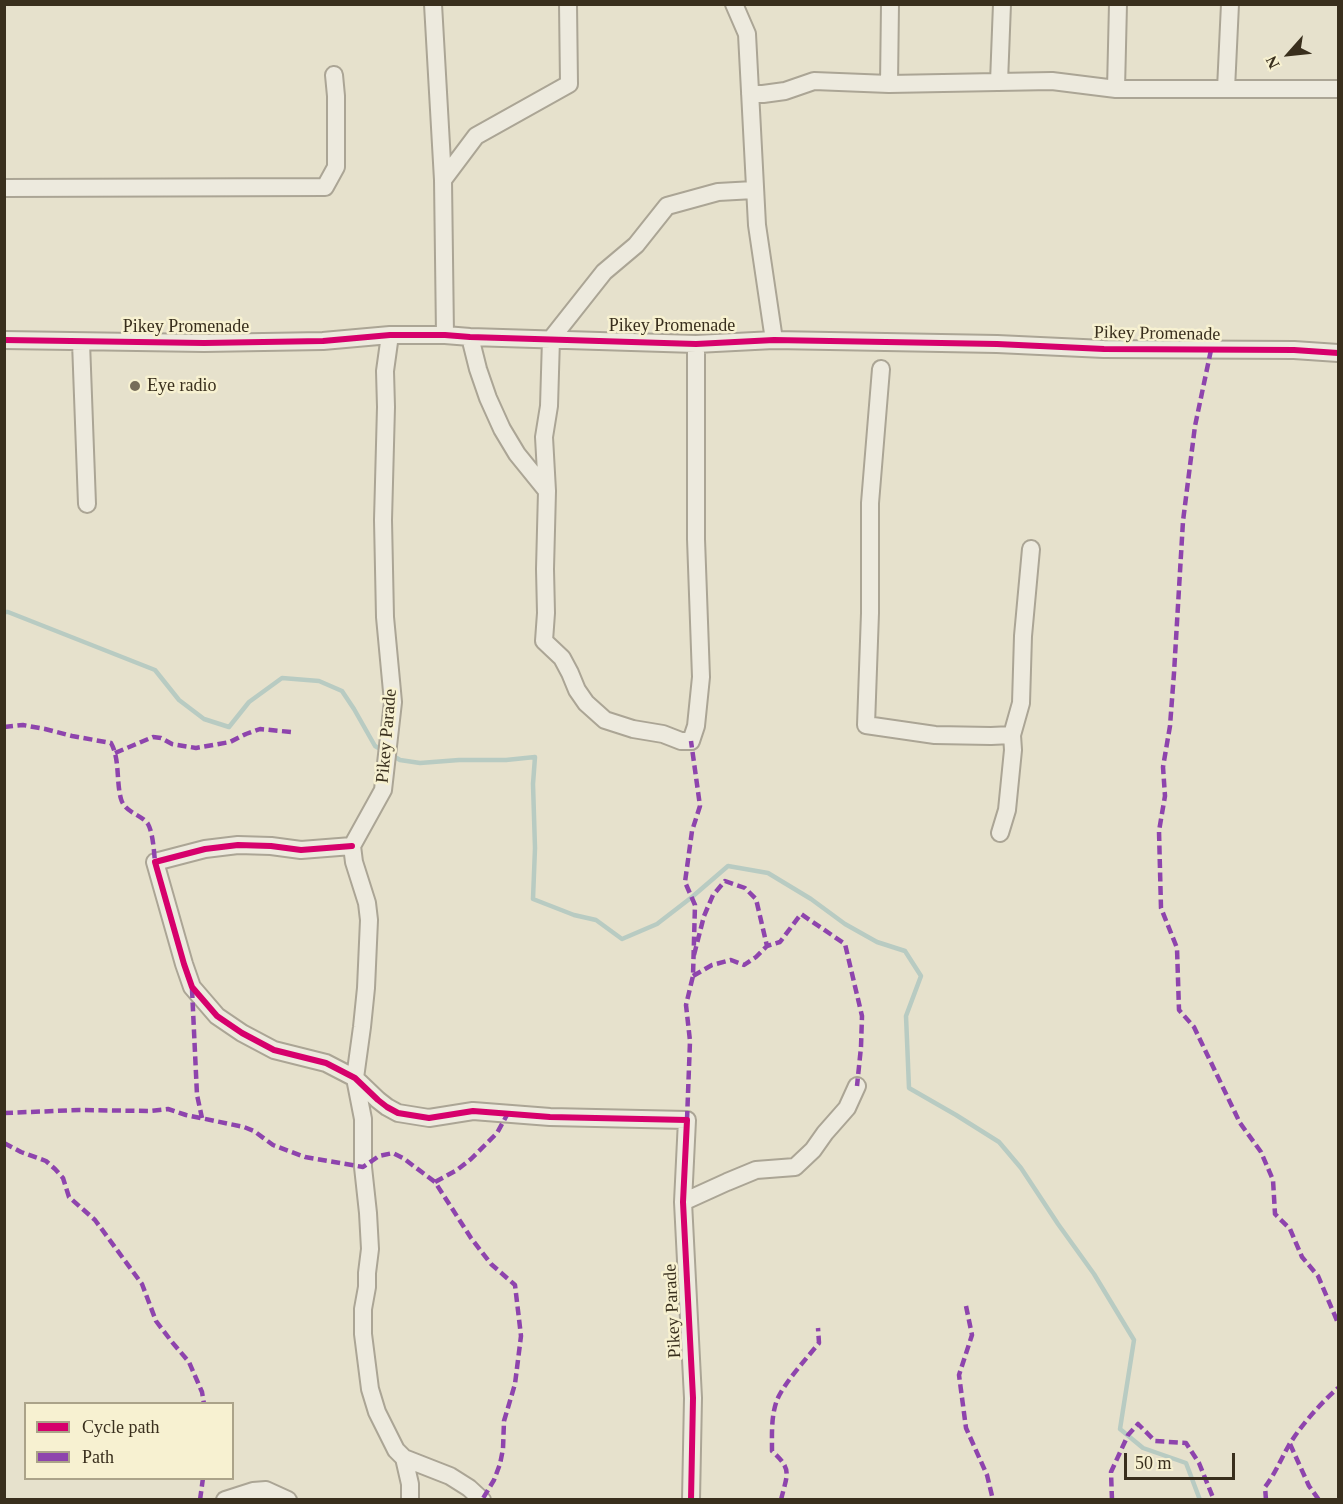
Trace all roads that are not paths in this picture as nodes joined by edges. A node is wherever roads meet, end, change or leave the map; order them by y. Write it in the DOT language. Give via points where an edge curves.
graph roads {
  1 [pos="433,4"];
  2 [pos="568,4"];
  3 [pos="734,4"];
  4 [pos="890,4"];
  5 [pos="1002,4"];
  6 [pos="1118,4"];
  7 [pos="1230,4"];
  8 [pos="334,75"];
  9 [pos="999,82"];
  10 [pos="890,84"];
  11 [pos="1116,89"];
  12 [pos="1226,89"];
  13 [pos="1338,89"];
  14 [pos="750,94"];
  15 [pos="443,180"];
  16 [pos="4,188"];
  17 [pos="754,190"];
  18 [pos="390,335"];
  19 [pos="445,335"];
  20 [pos="470,337"];
  21 [pos="551,339"];
  22 [pos="4,340"];
  23 [pos="774,340"];
  24 [pos="81,342"];
  25 [pos="696,344"];
  26 [pos="1338,353"];
  27 [pos="881,369"];
  28 [pos="547,491"];
  29 [pos="87,504"];
  30 [pos="1031,549"];
  31 [pos="1011,735"];
  32 [pos="1000,833"];
  33 [pos="352,846"];
  34 [pos="355,1078"];
  35 [pos="857,1086"];
  36 [pos="683,1202"];
  37 [pos="404,1458"];
  38 [pos="225,1500"];
  39 [pos="288,1500"];
  40 [pos="410,1500"];
  41 [pos="482,1500"];
  42 [pos="691,1500"];
  1 -- 15 [label="street"];
  2 -- 15 [label="street" via="568,84 476,136"];
  3 -- 14 [label="street" via="747,34"];
  4 -- 10 [label="street"];
  5 -- 9 [label="street"];
  6 -- 11 [label="street"];
  7 -- 12 [label="street"];
  8 -- 16 [label="street" via="336,167 325,187"];
  9 -- 10 [label="street"];
  9 -- 11 [label="street" via="1052,81"];
  10 -- 14 [label="street" via="814,81 785,91"];
  11 -- 12 [label="street"];
  12 -- 13 [label="street"];
  14 -- 17 [label="street"];
  15 -- 19 [label="street"];
  17 -- 21 [label="street" via="718,192 667,206 636,244 604,272"];
  17 -- 23 [label="street"];
  18 -- 19 [label="street, Pikey Promenade"];
  18 -- 24 [label="street, Pikey Promenade" via="323,341"];
  18 -- 33 [label="street, Pikey Parade" via="385,371 383,520 385,617 393,702 383,790"];
  19 -- 20 [label="street, Pikey Promenade"];
  20 -- 21 [label="street, Pikey Promenade"];
  20 -- 28 [label="street" via="488,398 502,429"];
  21 -- 25 [label="street, Pikey Promenade"];
  21 -- 28 [label="street" via="544,437"];
  22 -- 24 [label="street, Pikey Promenade"];
  23 -- 25 [label="street, Pikey Promenade"];
  23 -- 26 [label="street, Pikey Promenade"];
  24 -- 29 [label="street"];
  25 -- 28 [label="street" via="701,677 691,741 605,720 586,703 562,658 544,641"];
  27 -- 31 [label="street" via="870,503 866,725 935,735"];
  30 -- 31 [label="street" via="1021,703"];
  31 -- 32 [label="street" via="1007,810"];
  33 -- 34 [label="street" via="369,920"];
  33 -- 34 [label="street" via="301,850 238,845 155,862 192,987 217,1016 274,1050 326,1062"];
  34 -- 36 [label="street, Pikey Parade" via="398,1113 429,1118 473,1111 687,1120"];
  34 -- 37 [label="street" via="363,1119 370,1249 363,1309 370,1389 387,1434"];
  35 -- 36 [label="street" via="847,1108 795,1167 756,1170"];
  36 -- 42 [label="street, Pikey Parade" via="693,1398"];
  37 -- 40 [label="street"];
  37 -- 41 [label="street" via="450,1476"];
  38 -- 39 [label="street" via="266,1490"];
}
